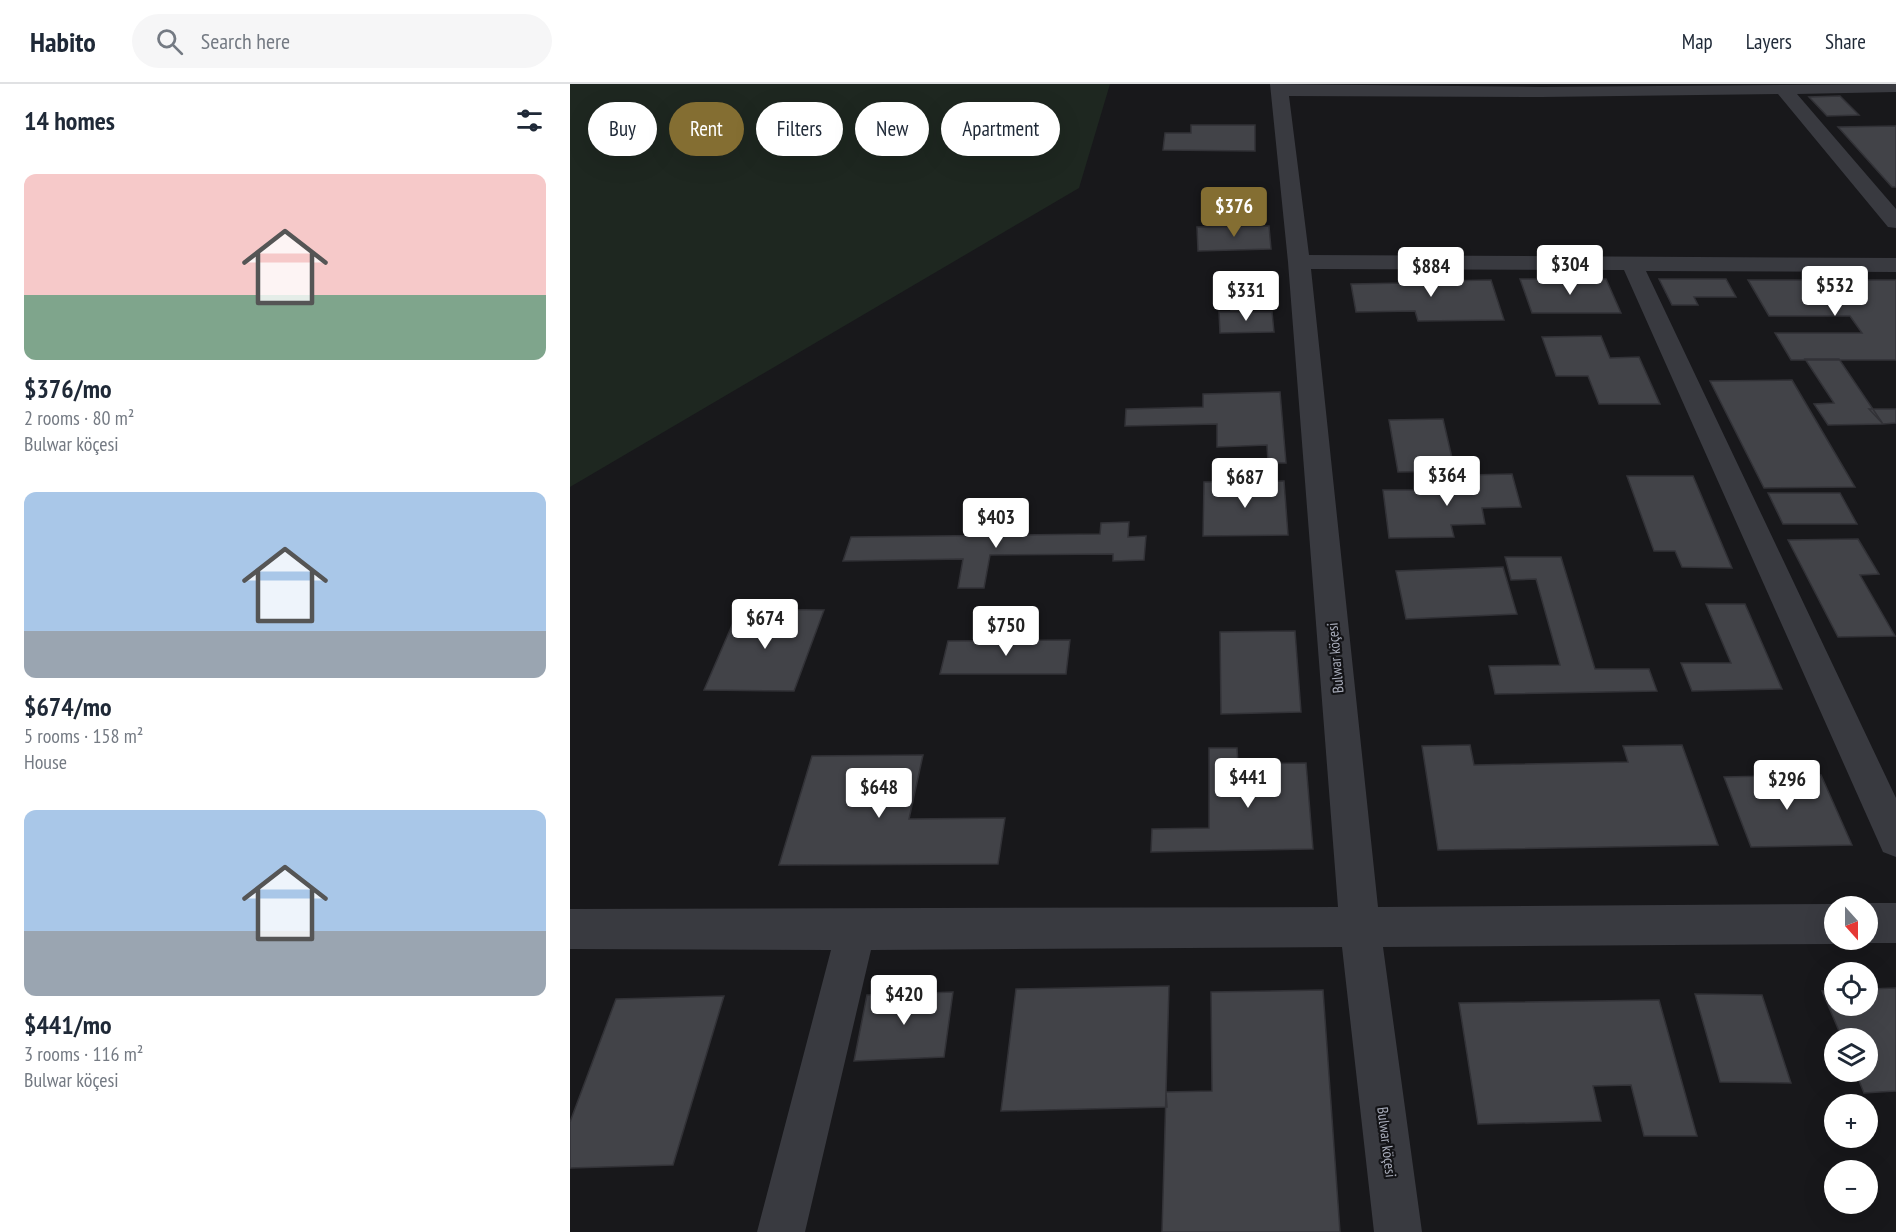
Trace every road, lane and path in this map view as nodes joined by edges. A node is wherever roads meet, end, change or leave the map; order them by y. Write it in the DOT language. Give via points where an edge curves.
graph roads {
  1 [pos="1780,85"];
  2 [pos="1279,87"];
  3 [pos="1896,87"];
  4 [pos="1539,88"];
  5 [pos="1896,222"];
  6 [pos="1299,262"];
  7 [pos="1632,264"];
  8 [pos="1896,265"];
  9 [pos="1896,839"];
  10 [pos="1878,923"];
  11 [pos="1896,923"];
  12 [pos="1824,924"];
  13 [pos="1360,926"];
  14 [pos="570,929"];
  15 [pos="856,930"];
  16 [pos="781,1232"];
  17 [pos="1398,1232"];
  1 -- 3 [label="street"];
  1 -- 4 [label="street"];
  1 -- 5 [label="street"];
  2 -- 4 [label="street"];
  2 -- 6 [label="street, Bulwar köçesi"];
  6 -- 7 [label="street"];
  6 -- 13 [label="street, Bulwar köçesi"];
  7 -- 8 [label="street"];
  7 -- 9 [label="street"];
  10 -- 11 [label="street"];
  12 -- 13 [label="street"];
  13 -- 15 [label="street"];
  13 -- 17 [label="street, Bulwar köçesi"];
  14 -- 15 [label="street"];
  15 -- 16 [label="street"];
}
